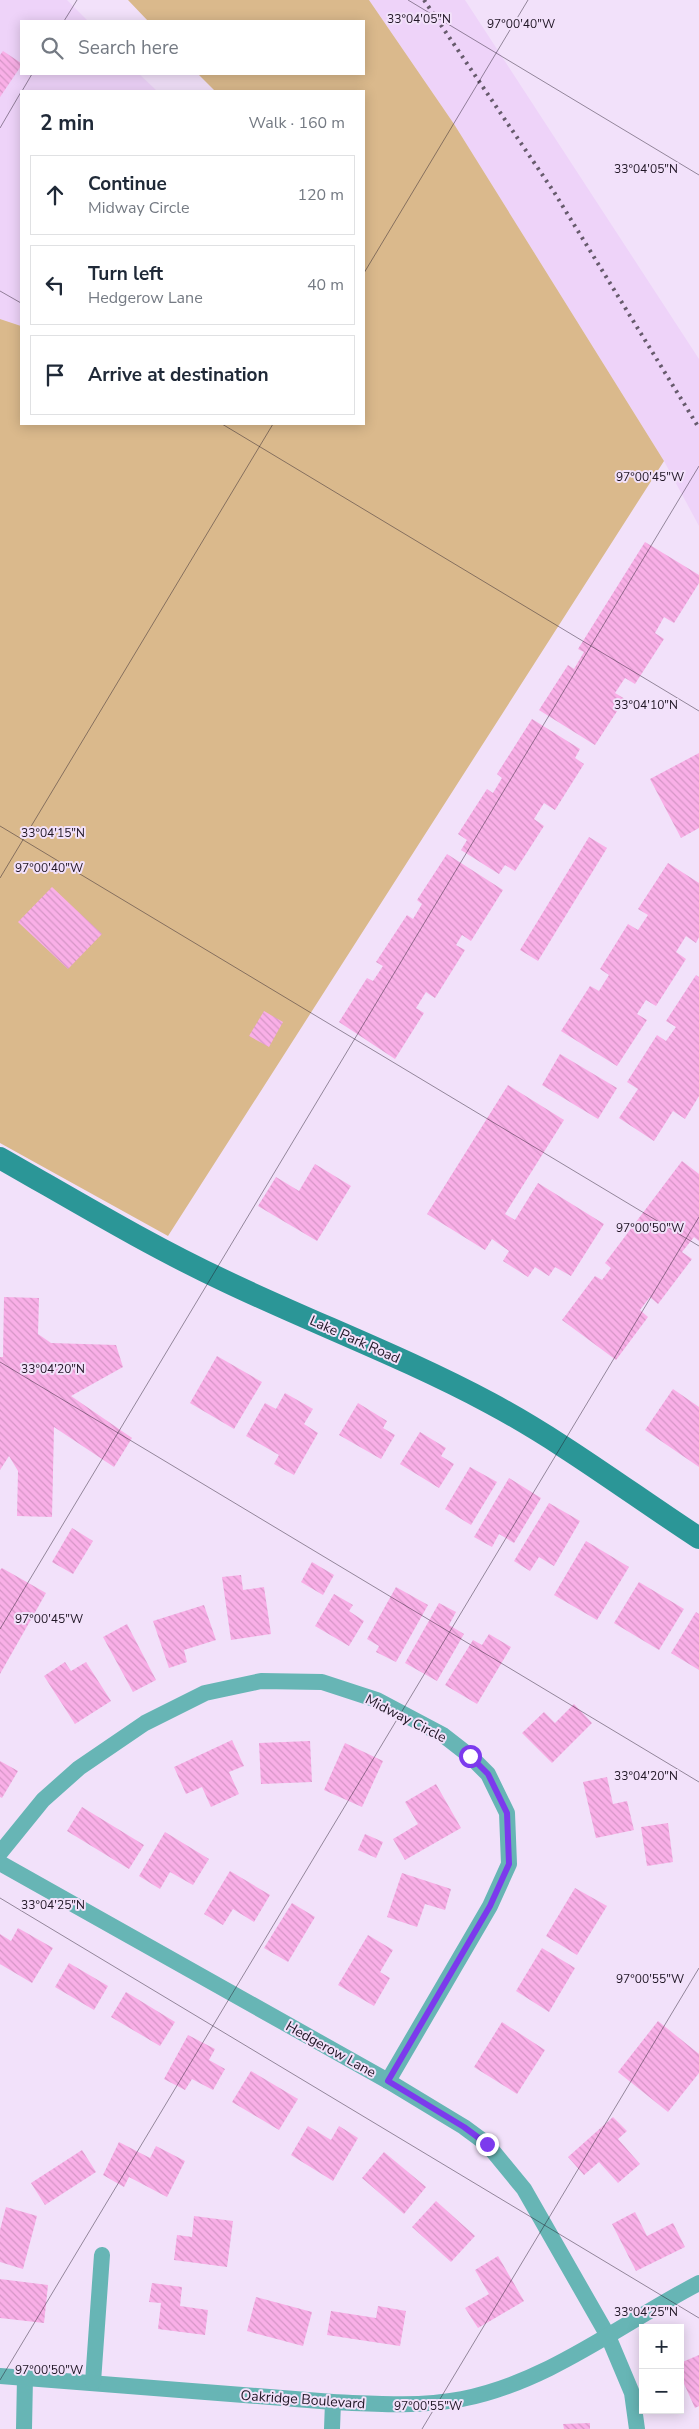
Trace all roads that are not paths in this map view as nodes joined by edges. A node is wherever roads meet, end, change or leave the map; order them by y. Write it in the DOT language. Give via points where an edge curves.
graph roads {
  1 [pos="0,1158"];
  2 [pos="699,1538"];
  3 [pos="0,1853"];
  4 [pos="0,1863"];
  5 [pos="388,2081"];
  6 [pos="102,2256"];
  7 [pos="699,2283"];
  8 [pos="608,2336"];
  9 [pos="0,2376"];
  10 [pos="25,2377"];
  11 [pos="92,2382"];
  12 [pos="333,2402"];
  13 [pos="24,2429"];
  14 [pos="332,2429"];
  15 [pos="637,2429"];
  1 -- 2 [label="main road, Lake Park Road" via="216,1277 418,1367 493,1405"];
  3 -- 5 [label="street, Midway Circle" via="43,1800 79,1768 145,1723 205,1693 262,1681 322,1682 377,1700 443,1735 488,1774 507,1813 509,1864 490,1906"];
  4 -- 5 [label="street, Hedgerow Lane"];
  5 -- 8 [label="street, Hedgerow Lane" via="464,2127 487,2144 510,2170"];
  6 -- 11 [label="street"];
  7 -- 8 [label="street, Oakridge Boulevard"];
  8 -- 12 [label="street, Oakridge Boulevard" via="533,2375 480,2395 424,2404"];
  8 -- 15 [label="street, Hedgerow Lane" via="632,2393"];
  9 -- 10 [label="street, Oakridge Boulevard"];
  10 -- 11 [label="street, Oakridge Boulevard"];
  10 -- 13 [label="street"];
  11 -- 12 [label="street, Oakridge Boulevard"];
  12 -- 14 [label="street"];
}
